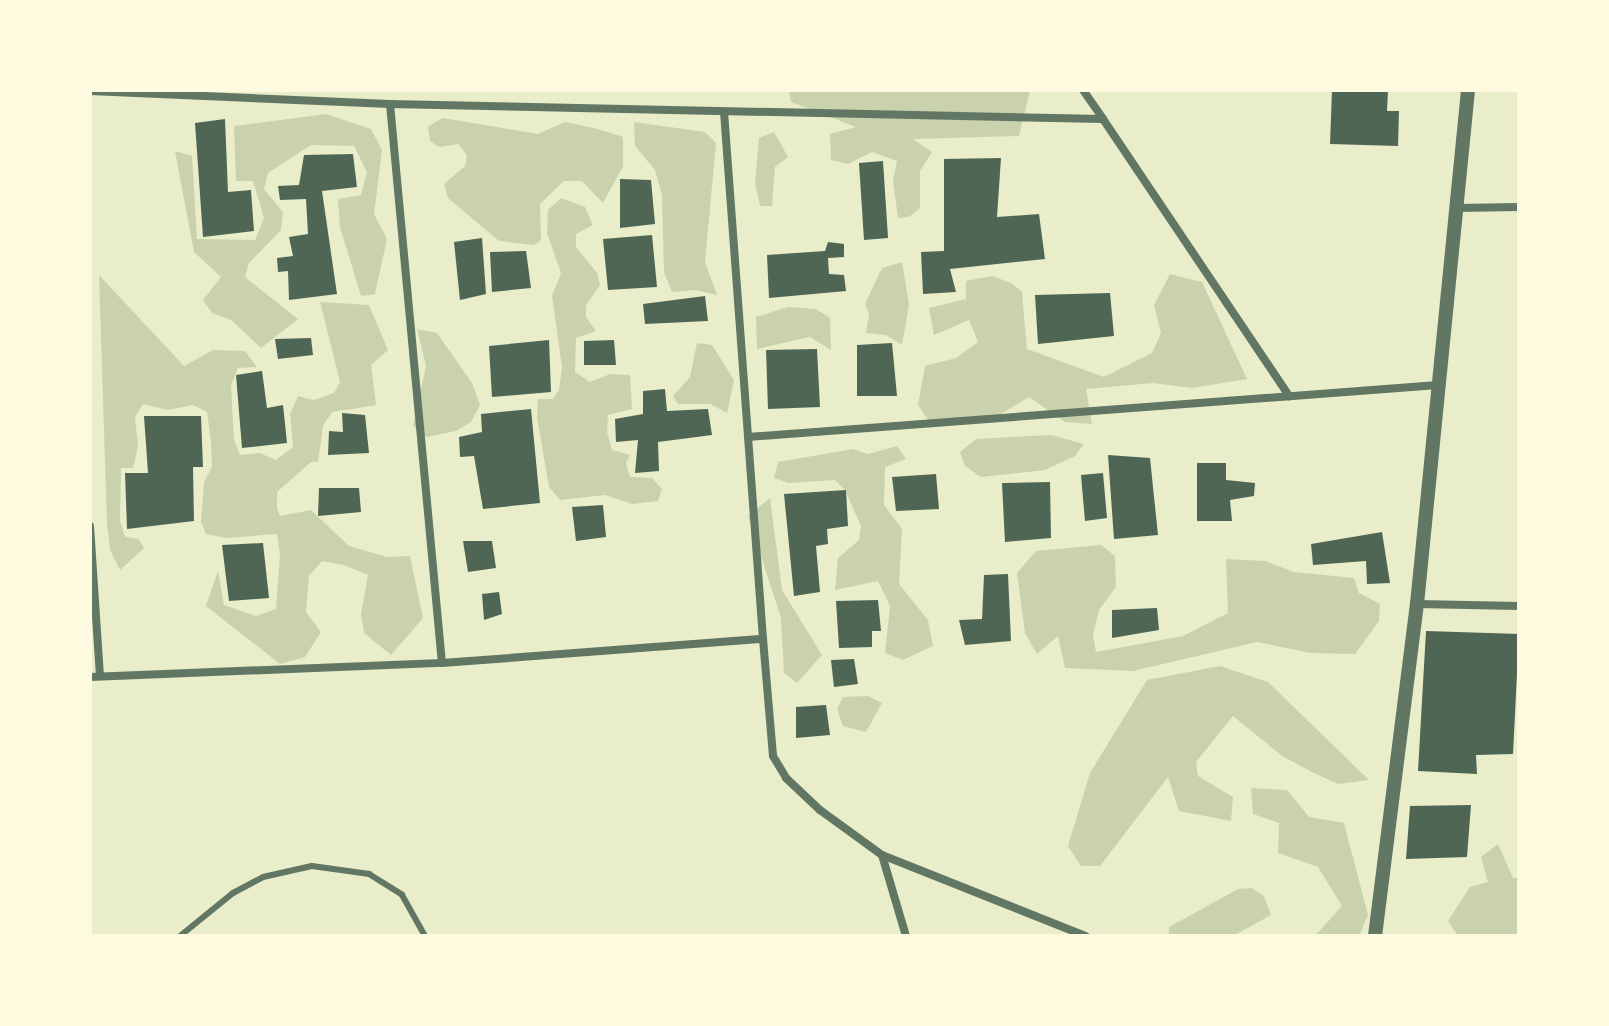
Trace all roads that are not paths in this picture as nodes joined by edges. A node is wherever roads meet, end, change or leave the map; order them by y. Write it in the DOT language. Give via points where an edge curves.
graph roads {
  1 [pos="1083,90"];
  2 [pos="1468,90"];
  3 [pos="90,91"];
  4 [pos="390,104"];
  5 [pos="724,112"];
  6 [pos="1103,119"];
  7 [pos="1519,207"];
  8 [pos="1457,208"];
  9 [pos="1438,385"];
  10 [pos="1289,396"];
  11 [pos="748,437"];
  12 [pos="90,526"];
  13 [pos="1417,604"];
  14 [pos="1519,606"];
  15 [pos="763,639"];
  16 [pos="442,663"];
  17 [pos="100,676"];
  18 [pos="90,677"];
  19 [pos="882,855"];
  20 [pos="180,936"];
  21 [pos="425,936"];
  22 [pos="906,936"];
  23 [pos="1086,936"];
  24 [pos="1375,936"];
  1 -- 6 [label="street"];
  2 -- 8 [label="street"];
  3 -- 4 [label="street"];
  4 -- 5 [label="street"];
  4 -- 16 [label="street"];
  5 -- 6 [label="street"];
  5 -- 11 [label="street"];
  6 -- 10 [label="street"];
  7 -- 8 [label="street"];
  8 -- 9 [label="street"];
  9 -- 10 [label="street"];
  9 -- 13 [label="street"];
  10 -- 11 [label="street"];
  11 -- 15 [label="street" via="763,576"];
  12 -- 17 [label="street"];
  13 -- 14 [label="street"];
  13 -- 24 [label="street"];
  15 -- 16 [label="street"];
  15 -- 19 [label="street" via="773,756 786,778 820,810"];
  16 -- 17 [label="street"];
  17 -- 18 [label="street"];
  19 -- 22 [label="street"];
  19 -- 23 [label="street"];
  20 -- 21 [label="lane" via="233,893 263,877 312,866 369,874 402,895"];
}
